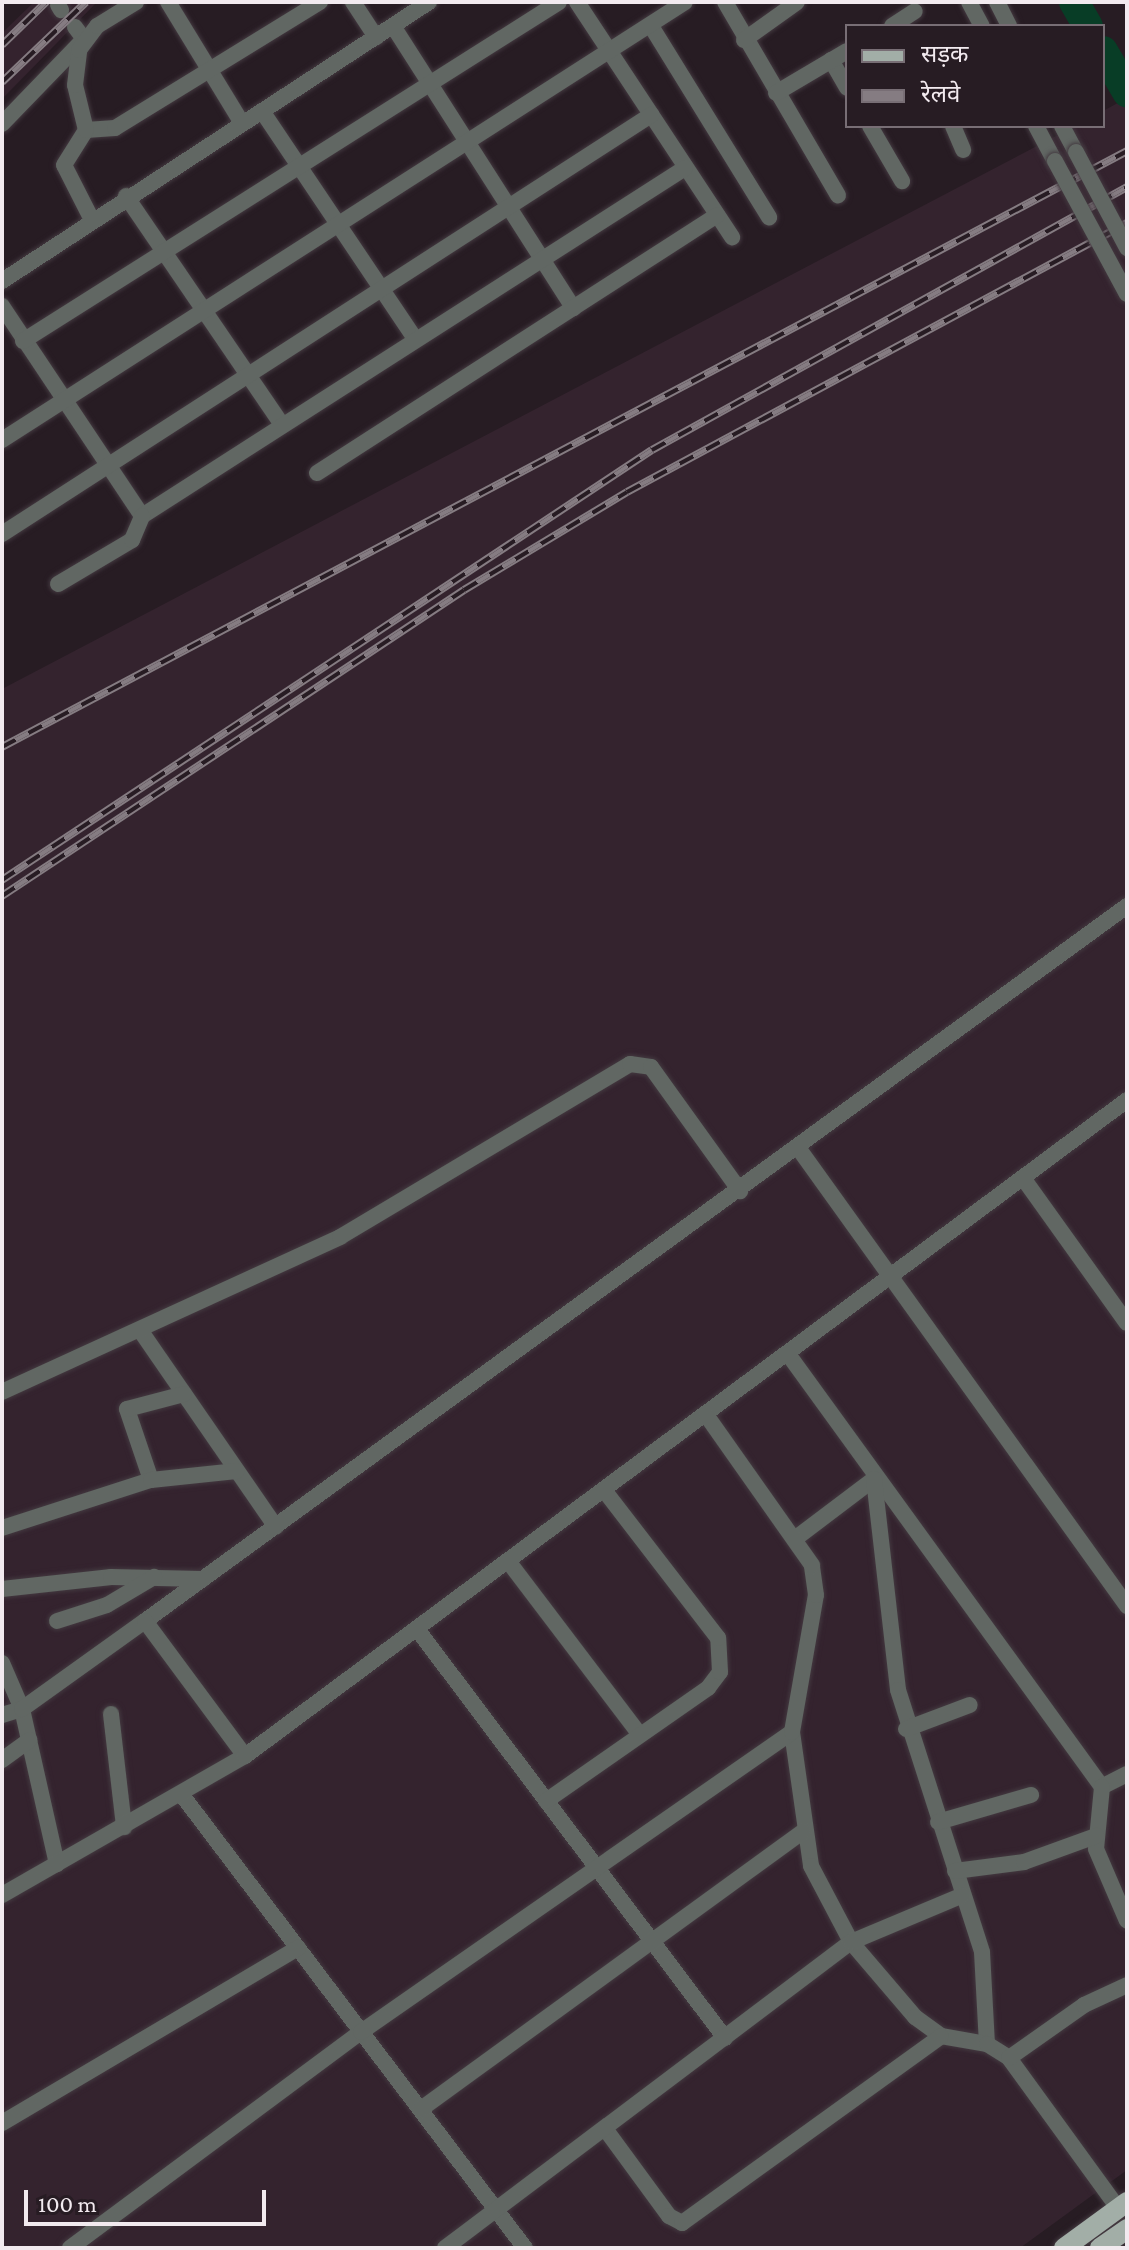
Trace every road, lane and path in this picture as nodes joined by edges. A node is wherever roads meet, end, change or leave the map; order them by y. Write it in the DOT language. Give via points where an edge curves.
graph roads {
  1 [pos="136,2"];
  2 [pos="168,2"];
  3 [pos="320,2"];
  4 [pos="353,2"];
  5 [pos="427,2"];
  6 [pos="559,2"];
  7 [pos="577,2"];
  8 [pos="685,2"];
  9 [pos="725,2"];
  10 [pos="797,2"];
  11 [pos="969,2"];
  12 [pos="997,2"];
  13 [pos="915,11"];
  14 [pos="899,24"];
  15 [pos="981,24"];
  16 [pos="1008,24"];
  17 [pos="393,26"];
  18 [pos="651,26"];
  19 [pos="79,33"];
  20 [pos="376,37"];
  21 [pos="744,40"];
  22 [pos="611,52"];
  23 [pos="845,52"];
  24 [pos="831,60"];
  25 [pos="211,71"];
  26 [pos="429,82"];
  27 [pos="845,84"];
  28 [pos="776,93"];
  29 [pos="262,111"];
  30 [pos="651,115"];
  31 [pos="242,123"];
  32 [pos="2,124"];
  33 [pos="871,128"];
  34 [pos="954,128"];
  35 [pos="1037,128"];
  36 [pos="1063,128"];
  37 [pos="86,130"];
  38 [pos="467,142"];
  39 [pos="963,150"];
  40 [pos="299,167"];
  41 [pos="685,168"];
  42 [pos="902,181"];
  43 [pos="838,195"];
  44 [pos="126,196"];
  45 [pos="508,205"];
  46 [pos="717,215"];
  47 [pos="769,217"];
  48 [pos="91,218"];
  49 [pos="336,225"];
  50 [pos="732,237"];
  51 [pos="1127,248"];
  52 [pos="163,252"];
  53 [pos="543,259"];
  54 [pos="2,281"];
  55 [pos="381,290"];
  56 [pos="1127,294"];
  57 [pos="2,306"];
  58 [pos="573,308"];
  59 [pos="201,310"];
  60 [pos="415,339"];
  61 [pos="23,341"];
  62 [pos="248,376"];
  63 [pos="64,401"];
  64 [pos="282,425"];
  65 [pos="5,433"];
  66 [pos="107,465"];
  67 [pos="317,473"];
  68 [pos="142,516"];
  69 [pos="2,534"];
  70 [pos="58,584"];
  71 [pos="1127,906"];
  72 [pos="1127,1100"];
  73 [pos="799,1149"];
  74 [pos="1023,1178"];
  75 [pos="740,1191"];
  76 [pos="887,1278"];
  77 [pos="1127,1323"];
  78 [pos="140,1330"];
  79 [pos="788,1354"];
  80 [pos="2,1392"];
  81 [pos="184,1394"];
  82 [pos="706,1415"];
  83 [pos="237,1471"];
  84 [pos="874,1479"];
  85 [pos="151,1480"];
  86 [pos="604,1490"];
  87 [pos="276,1527"];
  88 [pos="2,1528"];
  89 [pos="796,1538"];
  90 [pos="508,1561"];
  91 [pos="155,1576"];
  92 [pos="203,1579"];
  93 [pos="2,1589"];
  94 [pos="1127,1606"];
  95 [pos="57,1621"];
  96 [pos="145,1621"];
  97 [pos="417,1629"];
  98 [pos="2,1663"];
  99 [pos="970,1705"];
  100 [pos="22,1709"];
  101 [pos="111,1714"];
  102 [pos="2,1715"];
  103 [pos="906,1729"];
  104 [pos="792,1732"];
  105 [pos="640,1735"];
  106 [pos="30,1740"];
  107 [pos="245,1756"];
  108 [pos="2,1760"];
  109 [pos="1127,1774"];
  110 [pos="1102,1787"];
  111 [pos="182,1795"];
  112 [pos="1031,1795"];
  113 [pos="546,1801"];
  114 [pos="938,1822"];
  115 [pos="124,1827"];
  116 [pos="803,1831"];
  117 [pos="1096,1836"];
  118 [pos="57,1864"];
  119 [pos="594,1867"];
  120 [pos="955,1871"];
  121 [pos="2,1895"];
  122 [pos="963,1895"];
  123 [pos="1127,1921"];
  124 [pos="648,1940"];
  125 [pos="851,1942"];
  126 [pos="298,1948"];
  127 [pos="1127,1985"];
  128 [pos="361,2032"];
  129 [pos="941,2036"];
  130 [pos="725,2038"];
  131 [pos="987,2044"];
  132 [pos="1009,2058"];
  133 [pos="421,2109"];
  134 [pos="2,2123"];
  135 [pos="606,2130"];
  136 [pos="1123,2205"];
  137 [pos="496,2211"];
  138 [pos="1127,2229"];
  139 [pos="70,2248"];
  140 [pos="445,2248"];
  141 [pos="525,2248"];
  142 [pos="1064,2248"];
  143 [pos="1100,2248"];
  1 -- 19 [label="street"];
  2 -- 25 [label="street"];
  3 -- 25 [label="street"];
  4 -- 20 [label="street"];
  5 -- 17 [label="street"];
  6 -- 26 [label="street"];
  7 -- 22 [label="street"];
  8 -- 18 [label="street"];
  9 -- 21 [label="street"];
  10 -- 21 [label="street"];
  11 -- 15 [label="street"];
  12 -- 16 [label="street"];
  13 -- 14 [label="street"];
  17 -- 20 [label="street"];
  17 -- 26 [label="street"];
  18 -- 22 [label="street"];
  18 -- 47 [label="street"];
  19 -- 32 [label="street"];
  19 -- 37 [label="street" via="75,85"];
  20 -- 29 [label="street"];
  21 -- 28 [label="street"];
  22 -- 30 [label="street"];
  22 -- 38 [label="street"];
  23 -- 24 [label="street"];
  24 -- 27 [label="street"];
  24 -- 28 [label="street"];
  25 -- 31 [label="street"];
  25 -- 37 [label="street" via="115,128"];
  26 -- 38 [label="street"];
  26 -- 40 [label="street"];
  28 -- 43 [label="street"];
  29 -- 31 [label="street"];
  29 -- 40 [label="street"];
  30 -- 41 [label="street"];
  30 -- 45 [label="street"];
  31 -- 44 [label="street"];
  33 -- 42 [label="street"];
  34 -- 39 [label="street"];
  35 -- 56 [label="street, bridge"];
  36 -- 51 [label="street, bridge"];
  37 -- 48 [label="street" via="64,165"];
  38 -- 45 [label="street"];
  38 -- 49 [label="street"];
  40 -- 49 [label="street"];
  40 -- 52 [label="street"];
  41 -- 46 [label="street"];
  41 -- 53 [label="street"];
  44 -- 48 [label="street"];
  44 -- 52 [label="street"];
  45 -- 53 [label="street"];
  45 -- 55 [label="street"];
  46 -- 50 [label="street"];
  46 -- 58 [label="street"];
  48 -- 54 [label="street"];
  49 -- 55 [label="street"];
  49 -- 59 [label="street"];
  52 -- 59 [label="street"];
  52 -- 61 [label="street"];
  53 -- 58 [label="street"];
  53 -- 60 [label="street"];
  55 -- 60 [label="street"];
  55 -- 62 [label="street"];
  57 -- 61 [label="street"];
  58 -- 67 [label="street"];
  59 -- 62 [label="street"];
  59 -- 63 [label="street"];
  60 -- 64 [label="street"];
  61 -- 63 [label="street"];
  62 -- 64 [label="street"];
  62 -- 66 [label="street"];
  63 -- 65 [label="street"];
  63 -- 66 [label="street"];
  64 -- 68 [label="street"];
  66 -- 68 [label="street"];
  66 -- 69 [label="street"];
  68 -- 70 [label="street" via="132,540"];
  71 -- 73 [label="street"];
  72 -- 74 [label="street"];
  73 -- 75 [label="street"];
  73 -- 76 [label="street"];
  74 -- 76 [label="street"];
  74 -- 77 [label="street"];
  75 -- 78 [label="street" via="651,1067 630,1064 340,1237"];
  75 -- 87 [label="street"];
  76 -- 79 [label="street"];
  76 -- 94 [label="street"];
  78 -- 80 [label="street"];
  78 -- 81 [label="street"];
  79 -- 82 [label="street"];
  79 -- 84 [label="street"];
  81 -- 83 [label="street"];
  81 -- 85 [label="street" via="127,1409"];
  82 -- 86 [label="street"];
  82 -- 89 [label="street"];
  83 -- 85 [label="street"];
  83 -- 87 [label="street"];
  84 -- 89 [label="street"];
  84 -- 103 [label="street"];
  84 -- 110 [label="street"];
  85 -- 88 [label="street"];
  86 -- 90 [label="street"];
  86 -- 105 [label="street" via="722,1653 708,1688"];
  87 -- 92 [label="street"];
  89 -- 104 [label="street" via="816,1595"];
  90 -- 97 [label="street"];
  90 -- 105 [label="street"];
  91 -- 92 [label="street"];
  91 -- 93 [label="street"];
  91 -- 95 [label="street" via="115,1601"];
  92 -- 96 [label="street"];
  96 -- 100 [label="street"];
  96 -- 107 [label="street"];
  97 -- 107 [label="street"];
  97 -- 113 [label="street"];
  98 -- 100 [label="street"];
  99 -- 103 [label="street"];
  100 -- 102 [label="street"];
  100 -- 106 [label="street"];
  101 -- 115 [label="street"];
  103 -- 114 [label="street"];
  104 -- 116 [label="street"];
  104 -- 119 [label="street"];
  105 -- 113 [label="street"];
  106 -- 108 [label="street"];
  106 -- 118 [label="street"];
  107 -- 111 [label="street"];
  109 -- 110 [label="street"];
  110 -- 117 [label="street"];
  111 -- 115 [label="street"];
  111 -- 126 [label="street"];
  112 -- 114 [label="street"];
  113 -- 119 [label="street"];
  114 -- 120 [label="street"];
  115 -- 118 [label="street"];
  116 -- 124 [label="street"];
  116 -- 125 [label="street" via="827,1905"];
  117 -- 120 [label="street" via="1024,1862"];
  117 -- 123 [label="street"];
  118 -- 121 [label="street"];
  119 -- 124 [label="street"];
  119 -- 128 [label="street"];
  120 -- 122 [label="street"];
  122 -- 125 [label="street"];
  122 -- 131 [label="street" via="982,1952"];
  124 -- 130 [label="street"];
  124 -- 133 [label="street"];
  125 -- 129 [label="street"];
  125 -- 130 [label="street"];
  126 -- 128 [label="street"];
  126 -- 134 [label="street"];
  127 -- 132 [label="street" via="1084,2005"];
  128 -- 133 [label="street"];
  128 -- 139 [label="street"];
  129 -- 131 [label="street"];
  129 -- 135 [label="street" via="682,2223 669,2216"];
  130 -- 135 [label="street"];
  131 -- 132 [label="street"];
  132 -- 136 [label="street"];
  133 -- 137 [label="street"];
  135 -- 137 [label="street"];
  136 -- 142 [label="main road"];
  137 -- 140 [label="street"];
  137 -- 141 [label="street"];
  138 -- 143 [label="main road"];
}
